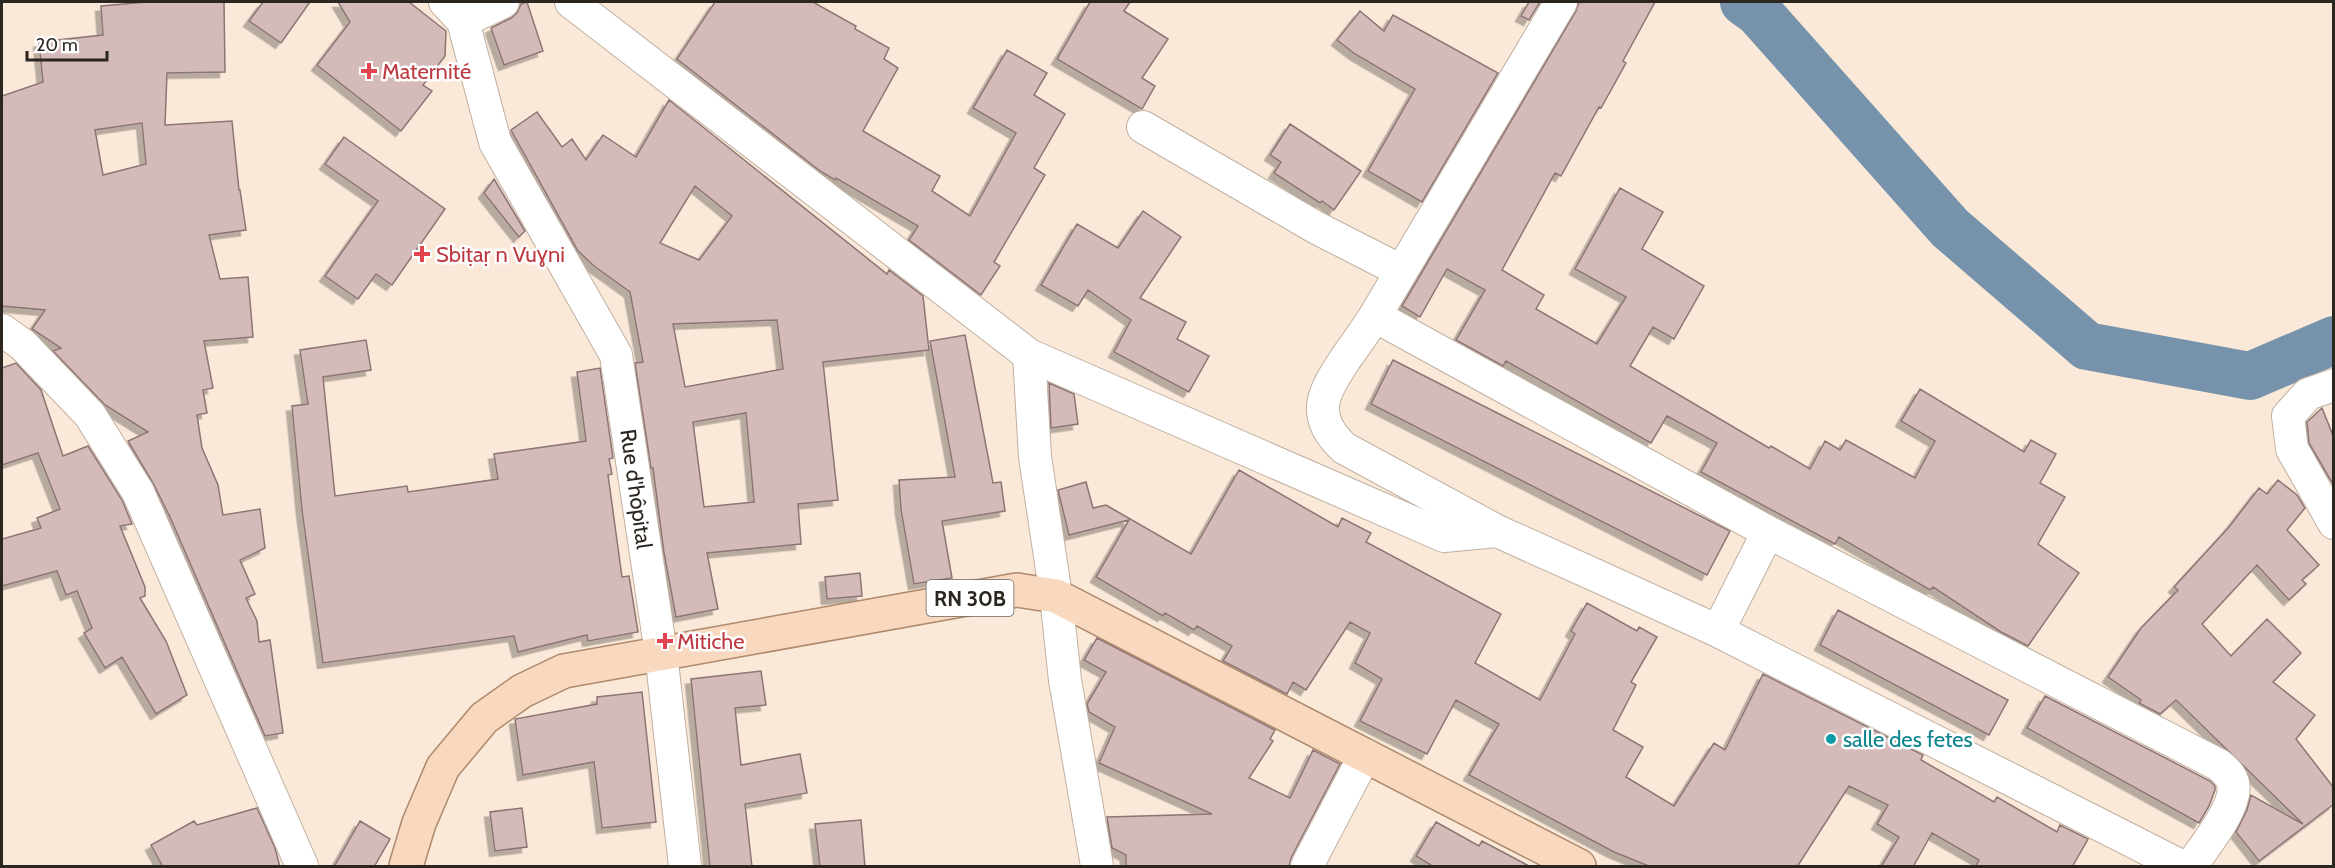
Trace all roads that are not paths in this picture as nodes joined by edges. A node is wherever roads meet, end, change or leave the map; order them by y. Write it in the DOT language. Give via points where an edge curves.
graph roads {
  1 [pos="503,2"];
  2 [pos="571,2"];
  3 [pos="1561,2"];
  4 [pos="454,11"];
  5 [pos="1143,127"];
  6 [pos="1401,271"];
  7 [pos="1376,316"];
  8 [pos="2,330"];
  9 [pos="1029,355"];
  10 [pos="2334,385"];
  11 [pos="2334,523"];
  12 [pos="1497,531"];
  13 [pos="1768,532"];
  14 [pos="1056,596"];
  15 [pos="1718,631"];
  16 [pos="661,653"];
  17 [pos="1365,755"];
  18 [pos="302,867"];
  19 [pos="406,867"];
  20 [pos="685,867"];
  21 [pos="1097,867"];
  22 [pos="1307,867"];
  23 [pos="1579,867"];
  24 [pos="2181,867"];
  25 [pos="2191,867"];
  1 -- 4 [label="street"];
  2 -- 9 [label="street"];
  3 -- 6 [label="street"];
  4 -- 16 [label="street, Rue d'hôpital" via="495,142 616,355"];
  5 -- 6 [label="street" via="1315,227"];
  6 -- 7 [label="street"];
  7 -- 12 [label="street" via="1327,386 1322,405 1334,439"];
  7 -- 13 [label="street"];
  8 -- 18 [label="street" via="23,345 90,415 138,492"];
  9 -- 12 [label="street" via="1444,536"];
  9 -- 14 [label="street" via="1035,457"];
  10 -- 11 [label="street" via="2308,394 2288,416 2292,449"];
  12 -- 15 [label="street"];
  13 -- 15 [label="street"];
  13 -- 25 [label="street" via="2219,765 2234,785 2233,800"];
  14 -- 16 [label="main road, RN 30B" via="1017,590"];
  14 -- 17 [label="main road, RN 30B"];
  14 -- 21 [label="street" via="1065,680"];
  15 -- 24 [label="street"];
  16 -- 19 [label="main road, RN 30B" via="564,671 522,692 484,718 443,767 419,823"];
  16 -- 20 [label="street, Rue d'hôpital"];
  17 -- 22 [label="street"];
  17 -- 23 [label="main road, RN 30B"];
}
